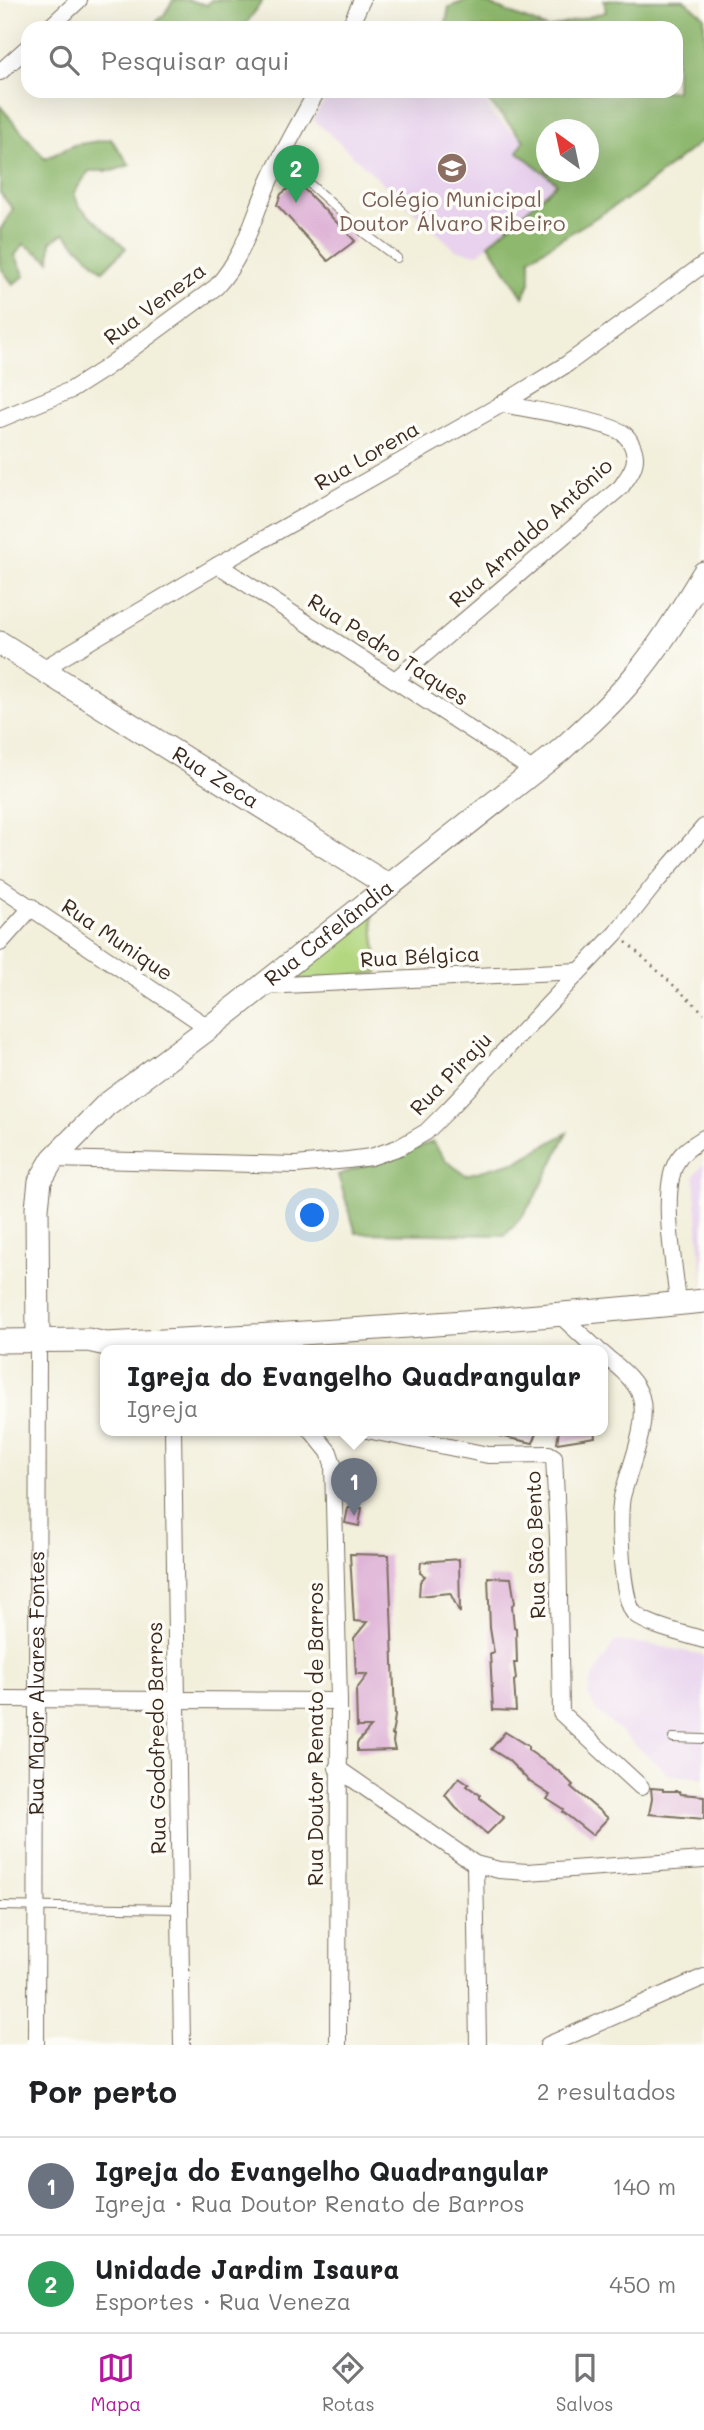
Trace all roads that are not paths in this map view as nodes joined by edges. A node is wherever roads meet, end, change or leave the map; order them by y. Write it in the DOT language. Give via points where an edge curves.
graph roads {
  1 [pos="79,0"];
  2 [pos="362,0"];
  3 [pos="56,21"];
  4 [pos="352,21"];
  5 [pos="21,53"];
  6 [pos="0,72"];
  7 [pos="313,98"];
  8 [pos="281,158"];
  9 [pos="397,258"];
  10 [pos="704,264"];
  11 [pos="502,404"];
  12 [pos="0,419"];
  13 [pos="218,565"];
  14 [pos="704,573"];
  15 [pos="0,643"];
  16 [pos="41,670"];
  17 [pos="395,680"];
  18 [pos="534,771"];
  19 [pos="704,828"];
  20 [pos="389,886"];
  21 [pos="0,887"];
  22 [pos="32,907"];
  23 [pos="0,943"];
  24 [pos="579,971"];
  25 [pos="263,986"];
  26 [pos="209,1028"];
  27 [pos="704,1138"];
  28 [pos="53,1159"];
  29 [pos="704,1301"];
  30 [pos="678,1304"];
  31 [pos="561,1316"];
  32 [pos="38,1330"];
  33 [pos="0,1341"];
  34 [pos="105,1345"];
  35 [pos="140,1345"];
  36 [pos="593,1345"];
  37 [pos="608,1358"];
  38 [pos="173,1436"];
  39 [pos="319,1436"];
  40 [pos="396,1436"];
  41 [pos="704,1640"];
  42 [pos="0,1699"];
  43 [pos="37,1699"];
  44 [pos="177,1700"];
  45 [pos="339,1701"];
  46 [pos="673,1738"];
  47 [pos="704,1739"];
  48 [pos="337,1768"];
  49 [pos="641,1787"];
  50 [pos="704,1860"];
  51 [pos="475,1864"];
  52 [pos="0,1906"];
  53 [pos="37,1906"];
  54 [pos="180,1909"];
  55 [pos="704,1977"];
  56 [pos="36,2045"];
  57 [pos="182,2045"];
  58 [pos="338,2045"];
  59 [pos="478,2045"];
  60 [pos="548,2045"];
  1 -- 3 [label="street"];
  2 -- 4 [label="street"];
  5 -- 6 [label="street"];
  7 -- 8 [label="street, Rua Veneza"];
  8 -- 9 [label="lane"];
  8 -- 12 [label="street, Rua Veneza" via="239,256 216,287 71,390"];
  10 -- 11 [label="street, Rua Lorena" via="567,364"];
  11 -- 13 [label="street, Rua Lorena"];
  11 -- 17 [label="street, Rua Arnaldo Antônio" via="611,427 631,443 636,456 633,469 621,486"];
  13 -- 16 [label="street, Rua Lorena"];
  13 -- 17 [label="street, Rua Pedro Taques"];
  14 -- 18 [label="street, Rua Cafelândia" via="634,677"];
  15 -- 16 [label="street, Rua Zeca"];
  16 -- 20 [label="street, Rua Zeca"];
  17 -- 18 [label="street, Rua Pedro Taques"];
  18 -- 20 [label="street, Rua Cafelândia"];
  19 -- 24 [label="street, Rua Piraju"];
  20 -- 25 [label="street, Rua Cafelândia"];
  21 -- 22 [label="street, Rua Munique"];
  22 -- 23 [label="street"];
  22 -- 26 [label="street, Rua Munique"];
  24 -- 25 [label="street, Rua Bélgica"];
  24 -- 28 [label="street, Rua Piraju" via="426,1132 400,1147 371,1157 296,1166"];
  25 -- 26 [label="street, Rua Cafelândia"];
  26 -- 28 [label="street, Rua Cafelândia" via="106,1105"];
  27 -- 30 [label="street" via="677,1161 668,1197"];
  28 -- 32 [label="street, Rua Cafelândia" via="40,1181 37,1208"];
  29 -- 30 [label="street"];
  30 -- 31 [label="street"];
  31 -- 35 [label="street"];
  31 -- 36 [label="street"];
  32 -- 33 [label="street"];
  32 -- 34 [label="street"];
  32 -- 43 [label="street, Rua Major Alvares Fontes"];
  37 -- 41 [label="street" via="641,1395 644,1417 621,1500 626,1592 633,1612 646,1621"];
  38 -- 44 [label="street, Rua Godofredo Barros"];
  39 -- 45 [label="street, Rua Doutor Renato de Barros" via="332,1464"];
  40 -- 49 [label="street, Rua São Bento" via="488,1455 554,1457 561,1713"];
  42 -- 43 [label="street"];
  43 -- 44 [label="street"];
  43 -- 53 [label="street, Rua Major Alvares Fontes"];
  44 -- 45 [label="street"];
  44 -- 54 [label="street, Rua Godofredo Barros"];
  45 -- 48 [label="street, Rua Doutor Renato de Barros"];
  46 -- 47 [label="lane"];
  48 -- 51 [label="street"];
  48 -- 58 [label="street, Rua Doutor Renato de Barros"];
  50 -- 51 [label="street" via="527,1872"];
  51 -- 59 [label="street"];
  52 -- 53 [label="lane"];
  53 -- 54 [label="lane"];
  53 -- 56 [label="street, Rua Major Alvares Fontes"];
  54 -- 57 [label="street, Rua Godofredo Barros"];
  55 -- 60 [label="street"];
}
